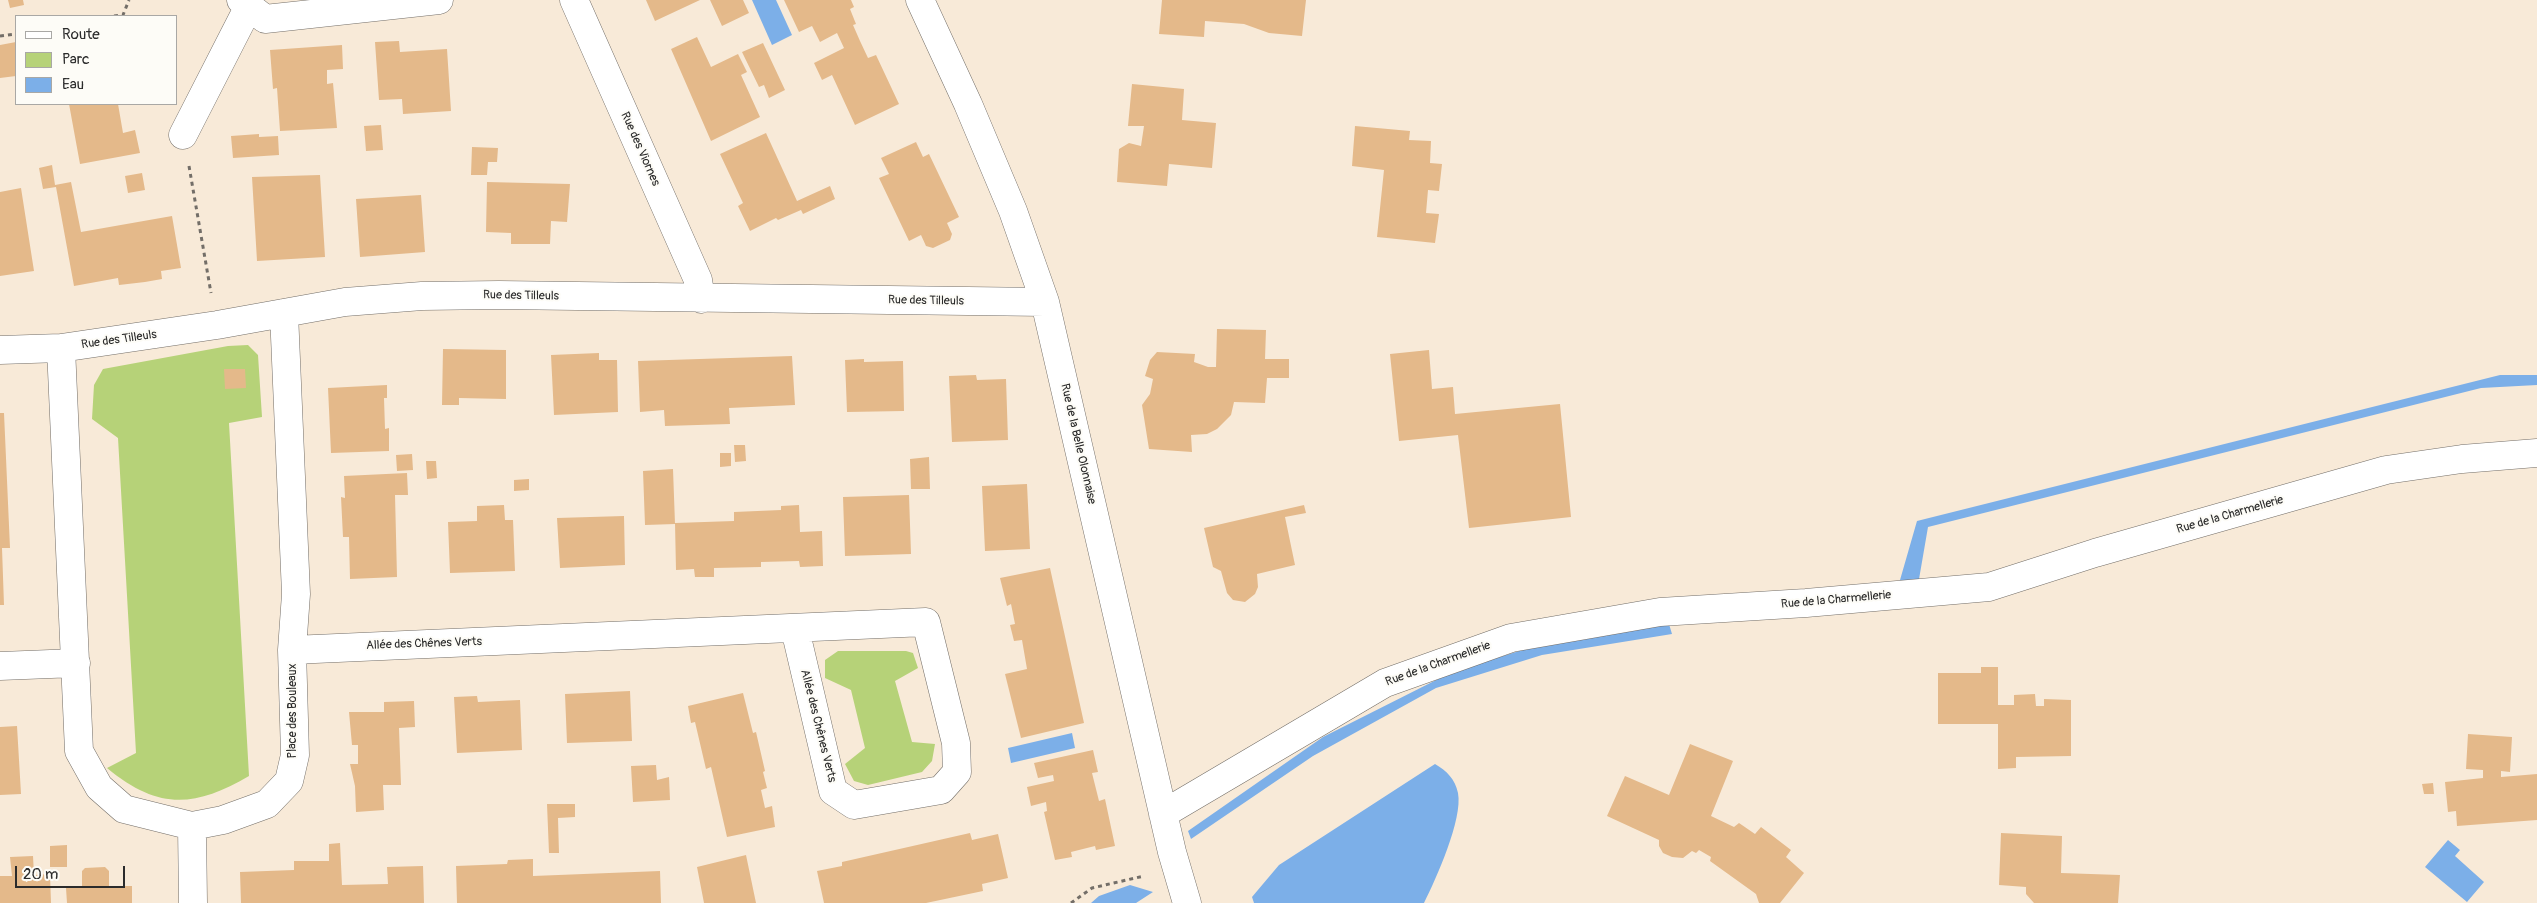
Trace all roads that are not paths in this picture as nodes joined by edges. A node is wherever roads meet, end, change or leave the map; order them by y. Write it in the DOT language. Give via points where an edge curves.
graph roads {
  1 [pos="439,0"];
  2 [pos="574,0"];
  3 [pos="920,0"];
  4 [pos="245,3"];
  5 [pos="183,136"];
  6 [pos="701,299"];
  7 [pos="1045,302"];
  8 [pos="284,313"];
  9 [pos="60,348"];
  10 [pos="0,350"];
  11 [pos="2537,453"];
  12 [pos="795,629"];
  13 [pos="292,650"];
  14 [pos="76,664"];
  15 [pos="0,666"];
  16 [pos="1163,814"];
  17 [pos="192,826"];
  18 [pos="193,903"];
  19 [pos="1187,903"];
  1 -- 4 [label="street" via="265,19"];
  2 -- 6 [label="street, Rue des Viornes" via="698,280"];
  3 -- 7 [label="street, Rue de la Belle Olonnaise" via="1013,211"];
  4 -- 5 [label="street"];
  6 -- 7 [label="street, Rue des Tilleuls"];
  6 -- 8 [label="street, Rue des Tilleuls" via="422,296 345,302"];
  7 -- 16 [label="street, Rue de la Belle Olonnaise"];
  8 -- 9 [label="street, Rue des Tilleuls"];
  8 -- 13 [label="street, Place des Bouleaux" via="296,594"];
  9 -- 10 [label="street, Rue des Tilleuls"];
  9 -- 14 [label="street, Place des Bouleaux"];
  11 -- 16 [label="street, Rue de la Charmellerie" via="2386,470 2095,553 1989,587 1660,612 1510,638 1385,683"];
  12 -- 12 [label="street, Allée des Chênes Verts" via="926,622 956,743 957,772 941,790 854,805 834,791"];
  12 -- 13 [label="street, Allée des Chênes Verts"];
  13 -- 17 [label="street, Place des Bouleaux" via="295,755 289,781 267,804 223,820"];
  14 -- 15 [label="street"];
  14 -- 17 [label="street, Place des Bouleaux" via="79,751 99,787 124,809"];
  16 -- 19 [label="street, Rue de la Belle Olonnaise"];
  17 -- 18 [label="street"];
}
